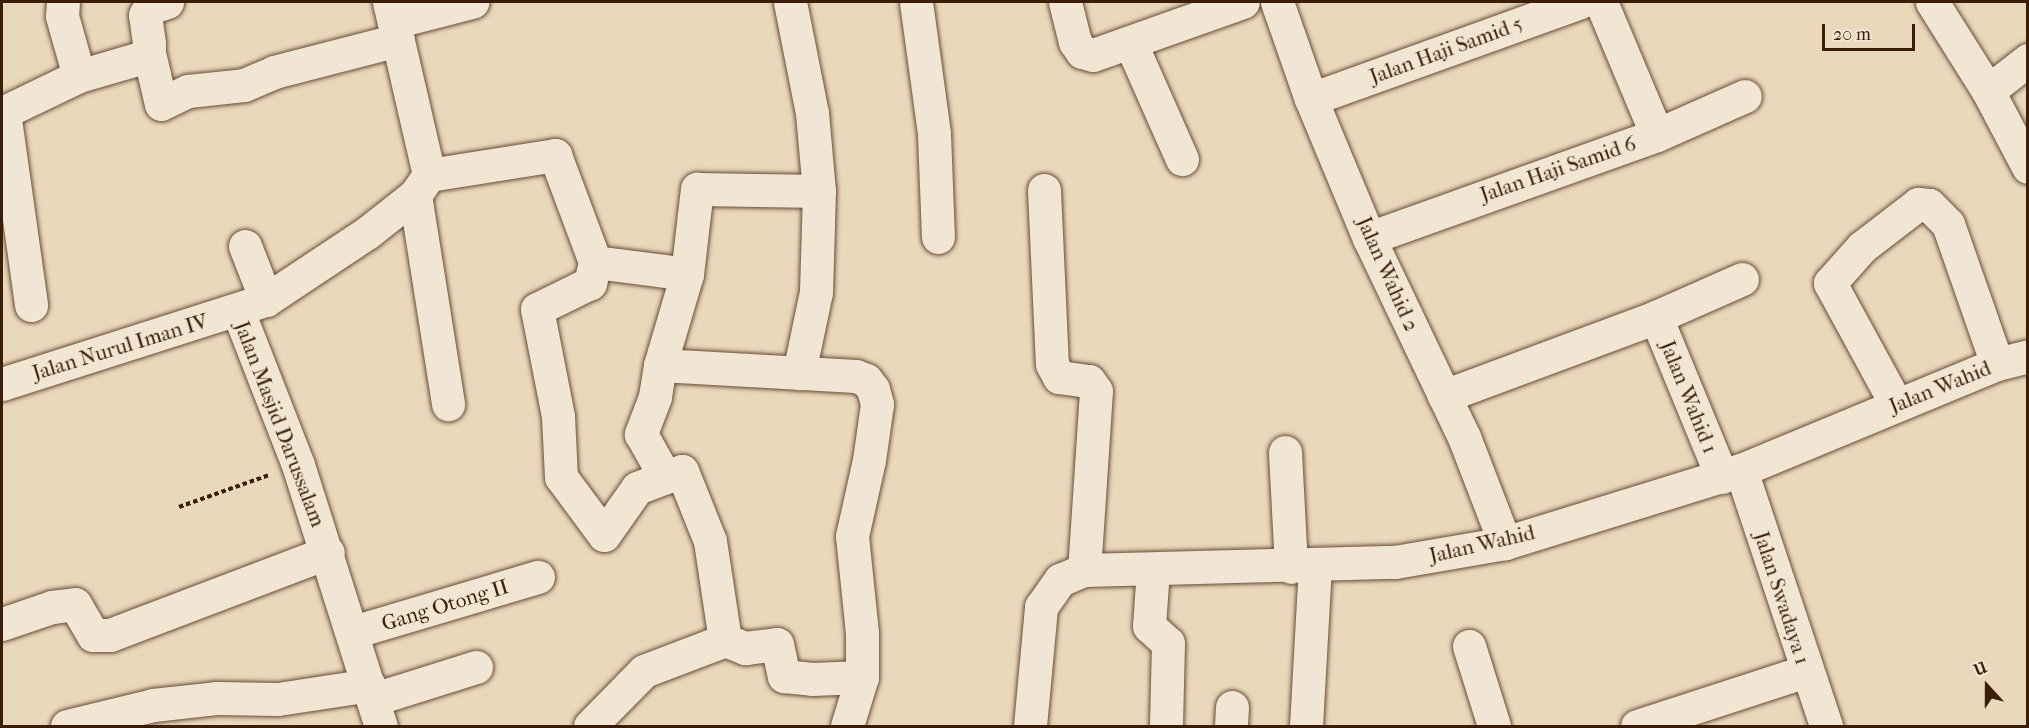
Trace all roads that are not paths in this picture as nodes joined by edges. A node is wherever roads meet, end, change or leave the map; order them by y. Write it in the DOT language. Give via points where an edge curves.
graph roads {
  1 [pos="63,2"];
  2 [pos="167,2"];
  3 [pos="472,2"];
  4 [pos="790,2"];
  5 [pos="915,2"];
  6 [pos="1065,2"];
  7 [pos="1243,2"];
  8 [pos="1277,2"];
  9 [pos="1580,2"];
  10 [pos="1601,2"];
  11 [pos="1932,2"];
  12 [pos="394,21"];
  13 [pos="1131,44"];
  14 [pos="149,53"];
  15 [pos="2028,60"];
  16 [pos="79,76"];
  17 [pos="1988,91"];
  18 [pos="1745,96"];
  19 [pos="1311,99"];
  20 [pos="3,112"];
  21 [pos="1656,135"];
  22 [pos="1182,159"];
  23 [pos="2028,167"];
  24 [pos="422,185"];
  25 [pos="1044,190"];
  26 [pos="819,191"];
  27 [pos="938,237"];
  28 [pos="1369,238"];
  29 [pos="244,246"];
  30 [pos="595,262"];
  31 [pos="687,274"];
  32 [pos="1742,279"];
  33 [pos="31,305"];
  34 [pos="252,305"];
  35 [pos="1656,317"];
  36 [pos="2012,360"];
  37 [pos="660,365"];
  38 [pos="799,373"];
  39 [pos="2,384"];
  40 [pos="1444,396"];
  41 [pos="448,404"];
  42 [pos="1896,404"];
  43 [pos="1285,452"];
  44 [pos="1731,473"];
  45 [pos="665,477"];
  46 [pos="1505,543"];
  47 [pos="328,552"];
  48 [pos="1303,566"];
  49 [pos="1154,569"];
  50 [pos="1084,570"];
  51 [pos="538,577"];
  52 [pos="2,624"];
  53 [pos="353,632"];
  54 [pos="724,640"];
  55 [pos="1468,646"];
  56 [pos="476,667"];
  57 [pos="1806,671"];
  58 [pos="862,677"];
  59 [pos="375,703"];
  60 [pos="1656,724"];
  61 [pos="67,726"];
  62 [pos="590,726"];
  63 [pos="847,726"];
  64 [pos="1030,726"];
  65 [pos="1166,726"];
  66 [pos="1306,726"];
  67 [pos="1494,726"];
  68 [pos="1826,726"];
  1 -- 16 [label="street" via="62,16"];
  2 -- 14 [label="street" via="149,8 145,15"];
  3 -- 12 [label="street"];
  4 -- 26 [label="street" via="812,113"];
  5 -- 27 [label="street" via="934,134"];
  6 -- 13 [label="street" via="1073,35 1082,52 1106,54"];
  7 -- 13 [label="street"];
  8 -- 19 [label="street, Jalan Wahid 2"];
  9 -- 19 [label="street, Jalan Haji Samid 5"];
  10 -- 21 [label="street"];
  11 -- 17 [label="street"];
  12 -- 14 [label="street" via="244,85 188,91 161,104"];
  12 -- 24 [label="street"];
  13 -- 22 [label="street"];
  14 -- 16 [label="street"];
  15 -- 17 [label="street"];
  16 -- 20 [label="street"];
  17 -- 23 [label="street"];
  18 -- 21 [label="street, Jalan Haji Samid 6"];
  19 -- 28 [label="street, Jalan Wahid 2"];
  20 -- 33 [label="street"];
  21 -- 28 [label="street, Jalan Haji Samid 6"];
  24 -- 30 [label="street" via="555,155"];
  24 -- 34 [label="street, Jalan Masjid Darussalam" via="367,233"];
  24 -- 41 [label="street"];
  25 -- 50 [label="street" via="1052,364 1059,377 1089,381 1096,391"];
  26 -- 31 [label="street" via="697,189"];
  26 -- 38 [label="street" via="816,292"];
  28 -- 40 [label="street, Jalan Wahid 2"];
  29 -- 34 [label="street"];
  30 -- 31 [label="street"];
  30 -- 45 [label="street" via="590,283 537,309 558,416 561,477 604,535 636,488"];
  31 -- 37 [label="street"];
  32 -- 35 [label="street"];
  34 -- 39 [label="street, Jalan Nurul Iman IV"];
  34 -- 47 [label="street, Jalan Masjid Darussalam" via="298,465"];
  35 -- 40 [label="street"];
  35 -- 44 [label="street, Jalan Wahid 1"];
  36 -- 42 [label="street, Jalan Wahid"];
  36 -- 42 [label="street" via="1948,224 1929,205 1918,204 1862,247 1830,283"];
  37 -- 38 [label="street"];
  37 -- 45 [label="street" via="655,398 641,434"];
  38 -- 58 [label="street" via="862,377 876,398 869,460 852,536 862,633"];
  40 -- 46 [label="street, Jalan Wahid 2"];
  42 -- 44 [label="street, Jalan Wahid"];
  43 -- 48 [label="street"];
  44 -- 46 [label="street, Jalan Wahid"];
  44 -- 57 [label="street, Jalan Swadaya 1"];
  45 -- 54 [label="street" via="682,471 710,541"];
  46 -- 48 [label="street, Jalan Wahid" via="1395,562"];
  47 -- 52 [label="street" via="110,635 93,635 75,604 52,607"];
  47 -- 53 [label="street, Jalan Masjid Darussalam"];
  48 -- 49 [label="street, Jalan Wahid"];
  48 -- 66 [label="street"];
  49 -- 50 [label="street, Jalan Wahid"];
  49 -- 65 [label="street" via="1149,626 1168,643"];
  50 -- 64 [label="street, Jalan Wahid" via="1060,580 1041,607"];
  51 -- 53 [label="street, Gang Otong II"];
  53 -- 59 [label="street, Jalan Masjid Darussalam"];
  54 -- 58 [label="street" via="745,648 777,644 784,676 812,680"];
  54 -- 62 [label="street" via="644,671"];
  55 -- 67 [label="street"];
  56 -- 59 [label="street"];
  57 -- 60 [label="street"];
  57 -- 68 [label="street, Jalan Swadaya 1"];
  58 -- 63 [label="street"];
  59 -- 61 [label="street" via="216,698 153,705"];
}
